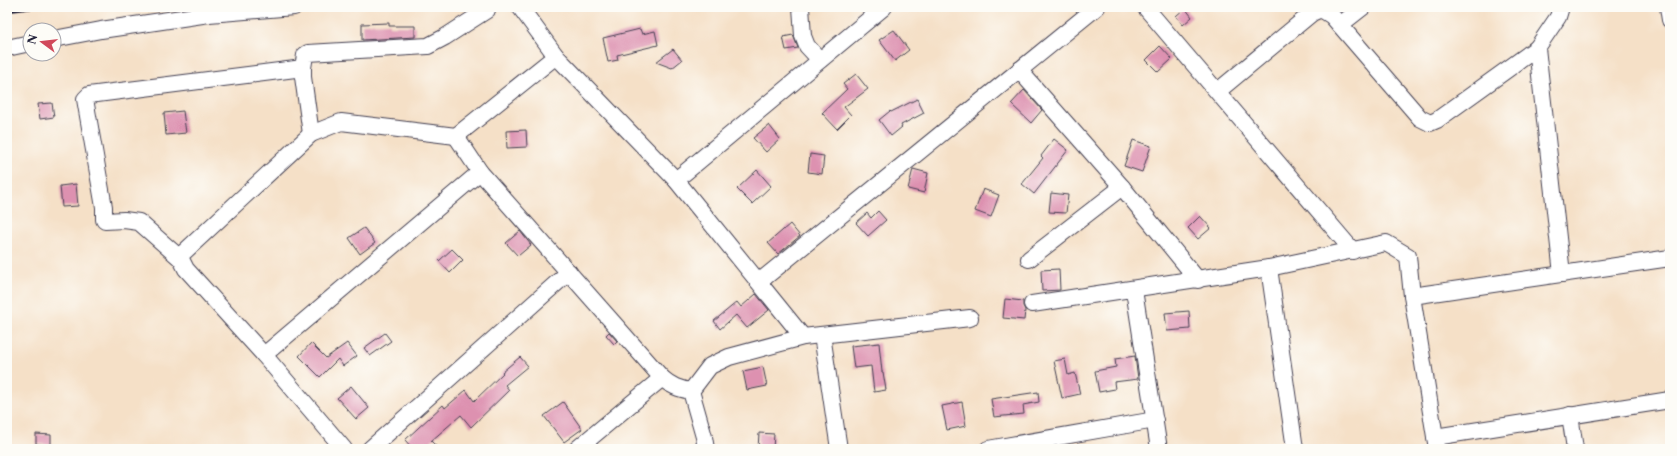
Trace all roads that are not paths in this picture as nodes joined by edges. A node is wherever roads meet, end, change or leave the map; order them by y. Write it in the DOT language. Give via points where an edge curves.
graph roads {
  1 [pos="294,7"];
  2 [pos="520,7"];
  3 [pos="801,7"];
  4 [pos="884,7"];
  5 [pos="1098,7"];
  6 [pos="1145,7"];
  7 [pos="1363,7"];
  8 [pos="1561,7"];
  9 [pos="1668,7"];
  10 [pos="487,10"];
  11 [pos="1670,20"];
  12 [pos="1340,25"];
  13 [pos="62,37"];
  14 [pos="22,45"];
  15 [pos="7,48"];
  16 [pos="1537,48"];
  17 [pos="556,56"];
  18 [pos="820,60"];
  19 [pos="303,68"];
  20 [pos="1019,70"];
  21 [pos="1218,91"];
  22 [pos="311,134"];
  23 [pos="456,136"];
  24 [pos="480,172"];
  25 [pos="676,180"];
  26 [pos="1122,187"];
  27 [pos="1354,251"];
  28 [pos="1670,258"];
  29 [pos="181,259"];
  30 [pos="1029,259"];
  31 [pos="1268,268"];
  32 [pos="569,272"];
  33 [pos="1562,274"];
  34 [pos="1198,280"];
  35 [pos="759,282"];
  36 [pos="1134,290"];
  37 [pos="1412,296"];
  38 [pos="1032,304"];
  39 [pos="970,318"];
  40 [pos="822,335"];
  41 [pos="803,337"];
  42 [pos="264,355"];
  43 [pos="662,378"];
  44 [pos="691,391"];
  45 [pos="1670,400"];
  46 [pos="1570,415"];
  47 [pos="1155,420"];
  48 [pos="1436,443"];
  49 [pos="344,449"];
  50 [pos="370,449"];
  51 [pos="578,449"];
  52 [pos="706,449"];
  53 [pos="839,449"];
  54 [pos="988,449"];
  55 [pos="1159,449"];
  56 [pos="1295,449"];
  57 [pos="1576,449"];
  1 -- 13 [label="street" via="209,14"];
  2 -- 17 [label="street"];
  3 -- 18 [label="street" via="803,36 807,46"];
  4 -- 18 [label="street"];
  5 -- 20 [label="street"];
  6 -- 21 [label="street"];
  7 -- 12 [label="street"];
  8 -- 16 [label="street" via="1558,17"];
  9 -- 11 [label="street"];
  10 -- 19 [label="street" via="432,44 308,53 304,58"];
  12 -- 16 [label="street" via="1420,118 1430,123"];
  12 -- 21 [label="street" via="1321,9"];
  14 -- 15 [label="street"];
  16 -- 33 [label="street"];
  17 -- 23 [label="street"];
  17 -- 25 [label="street"];
  18 -- 25 [label="street"];
  19 -- 22 [label="street"];
  19 -- 29 [label="street" via="89,95 85,99 104,207 104,220 140,222"];
  20 -- 26 [label="street"];
  20 -- 35 [label="street"];
  21 -- 27 [label="street"];
  22 -- 23 [label="street" via="341,122"];
  22 -- 29 [label="street" via="186,250"];
  23 -- 24 [label="street"];
  24 -- 32 [label="street"];
  24 -- 42 [label="street"];
  25 -- 35 [label="street"];
  26 -- 30 [label="street"];
  26 -- 34 [label="street"];
  27 -- 31 [label="street"];
  27 -- 37 [label="street" via="1383,243 1408,256"];
  28 -- 33 [label="street"];
  29 -- 42 [label="street" via="186,269"];
  31 -- 34 [label="street"];
  31 -- 56 [label="street"];
  32 -- 43 [label="street"];
  32 -- 50 [label="street"];
  33 -- 37 [label="street"];
  34 -- 36 [label="street"];
  35 -- 41 [label="street"];
  36 -- 38 [label="street"];
  36 -- 47 [label="street"];
  37 -- 48 [label="street"];
  39 -- 40 [label="street"];
  40 -- 41 [label="street"];
  40 -- 53 [label="street"];
  41 -- 44 [label="street" via="729,357 710,366"];
  42 -- 49 [label="street"];
  43 -- 44 [label="street" via="677,388"];
  43 -- 51 [label="street"];
  44 -- 52 [label="street"];
  45 -- 46 [label="street"];
  46 -- 48 [label="street"];
  46 -- 57 [label="street"];
  47 -- 54 [label="street"];
  47 -- 55 [label="street"];
}
